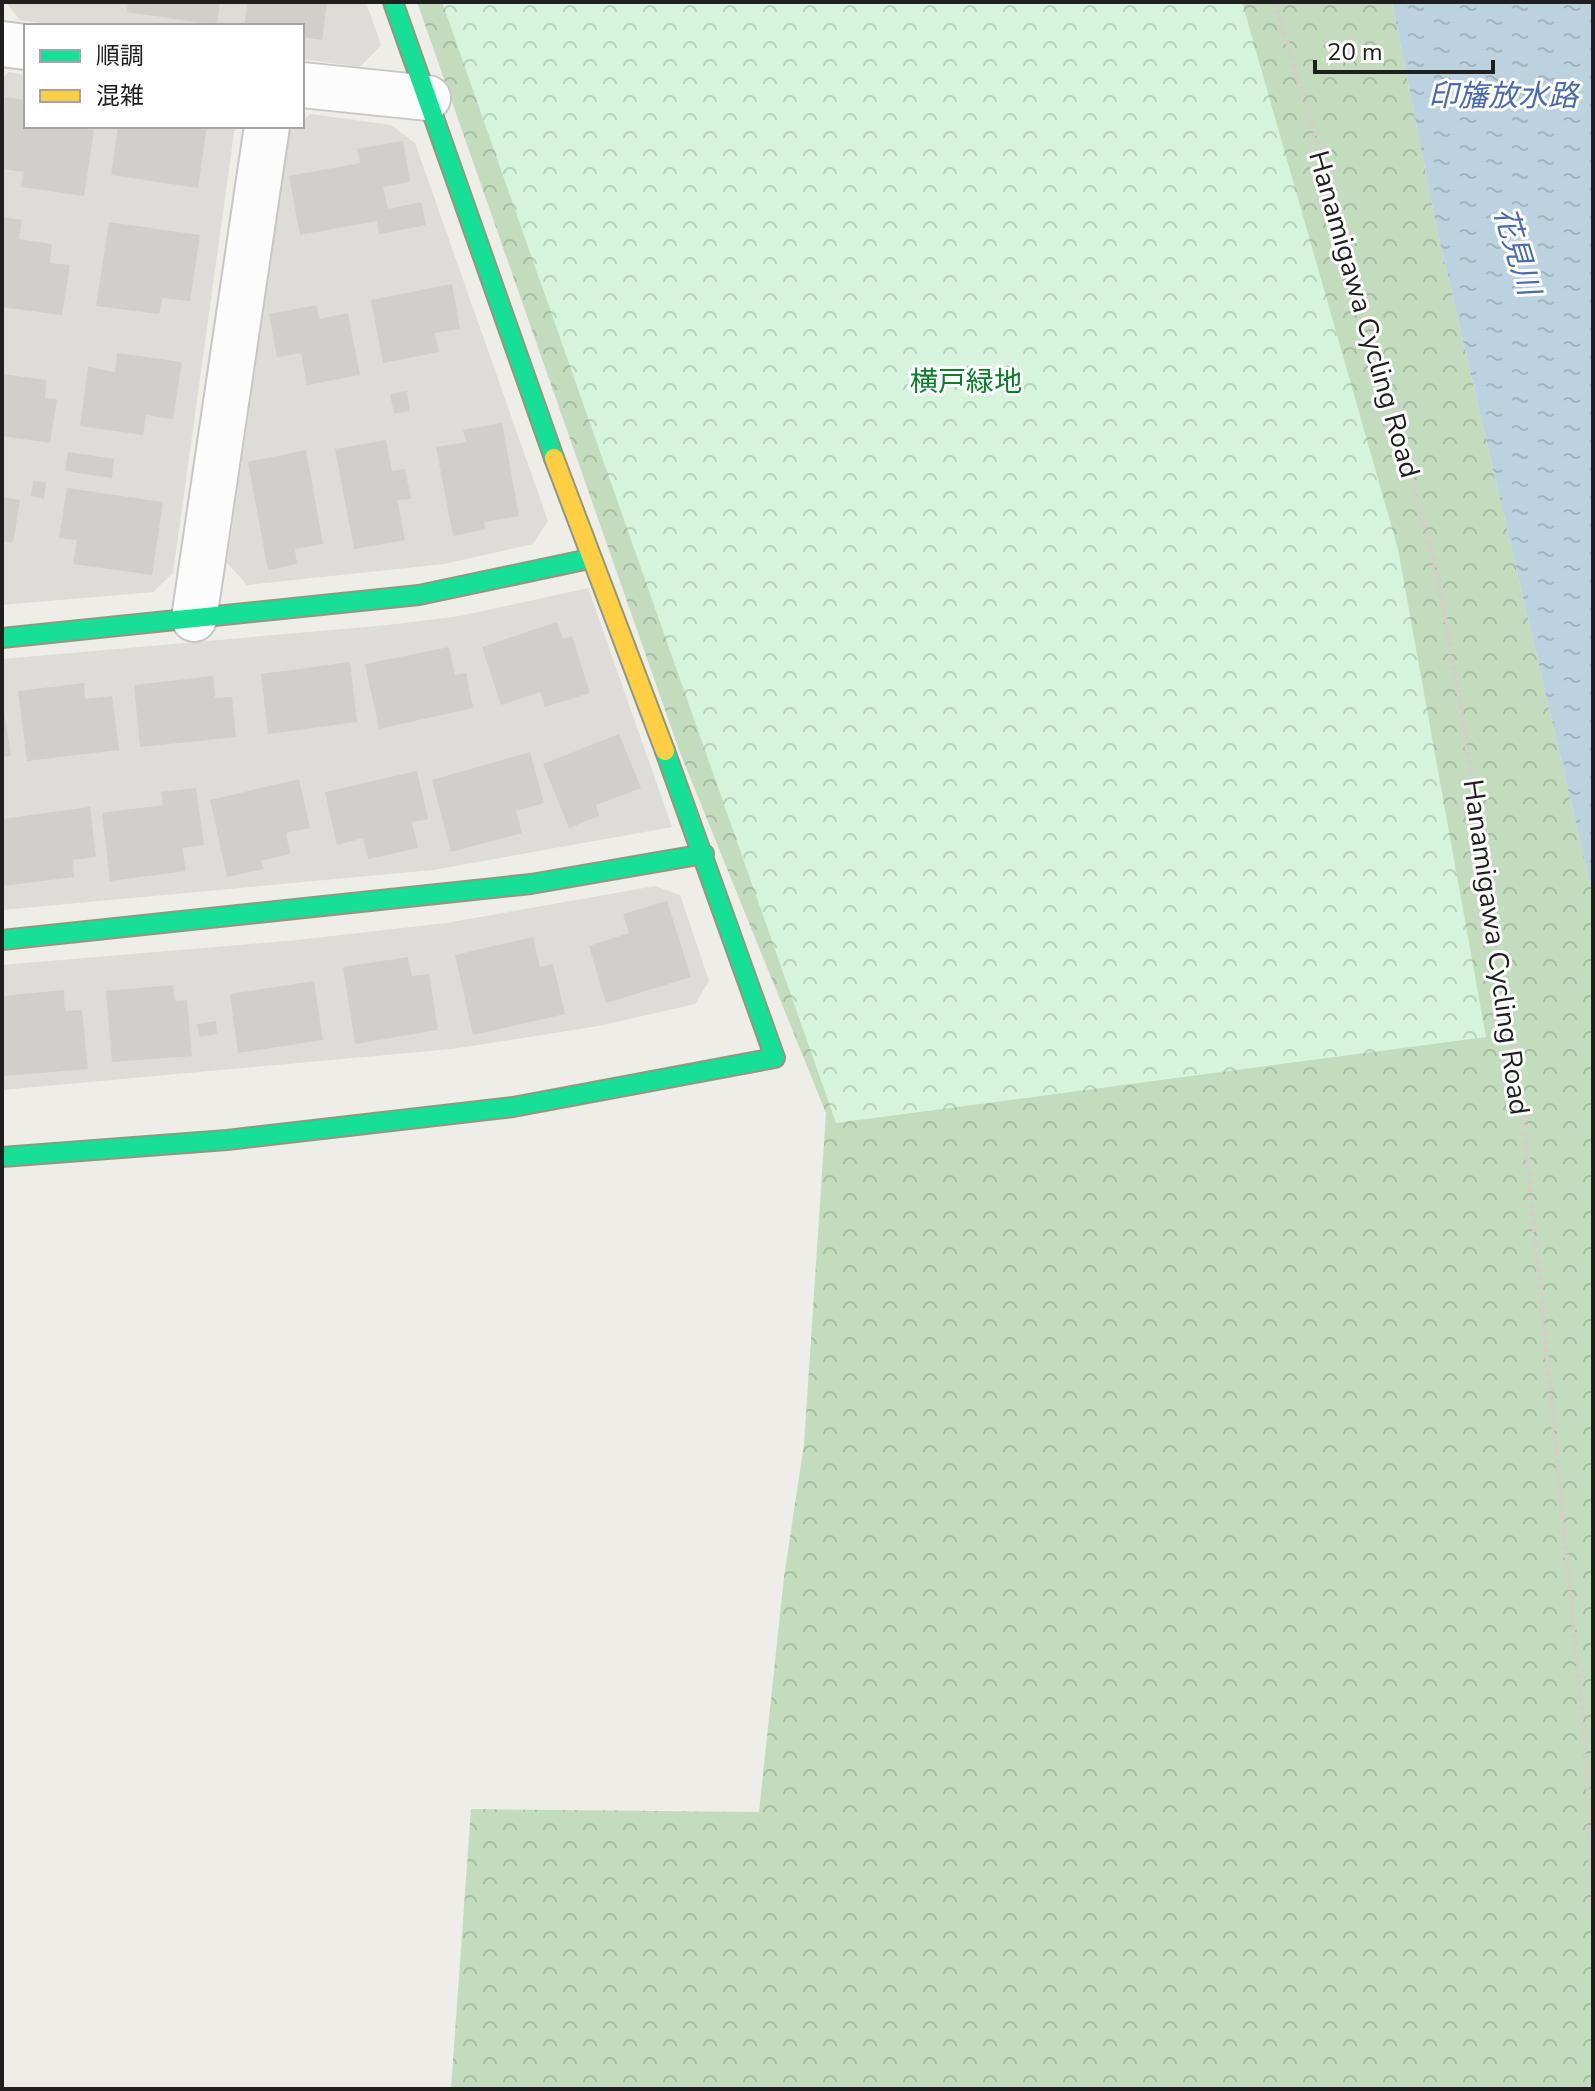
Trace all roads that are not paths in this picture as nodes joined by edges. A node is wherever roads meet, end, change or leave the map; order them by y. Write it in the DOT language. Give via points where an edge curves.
graph roads {
  1 [pos="393,2"];
  2 [pos="2,44"];
  3 [pos="24,47"];
  4 [pos="304,85"];
  5 [pos="428,98"];
  6 [pos="267,128"];
  7 [pos="589,559"];
  8 [pos="194,619"];
  9 [pos="2,638"];
  10 [pos="704,854"];
  11 [pos="2,940"];
  12 [pos="2,1157"];
  1 -- 5 [label="street"];
  2 -- 3 [label="street"];
  4 -- 5 [label="street"];
  5 -- 7 [label="street"];
  6 -- 8 [label="street"];
  7 -- 8 [label="street" via="419,595"];
  7 -- 10 [label="street" via="606,589"];
  8 -- 9 [label="street"];
  10 -- 11 [label="street" via="531,884"];
  10 -- 12 [label="street" via="775,1058 513,1107 227,1140"];
}
